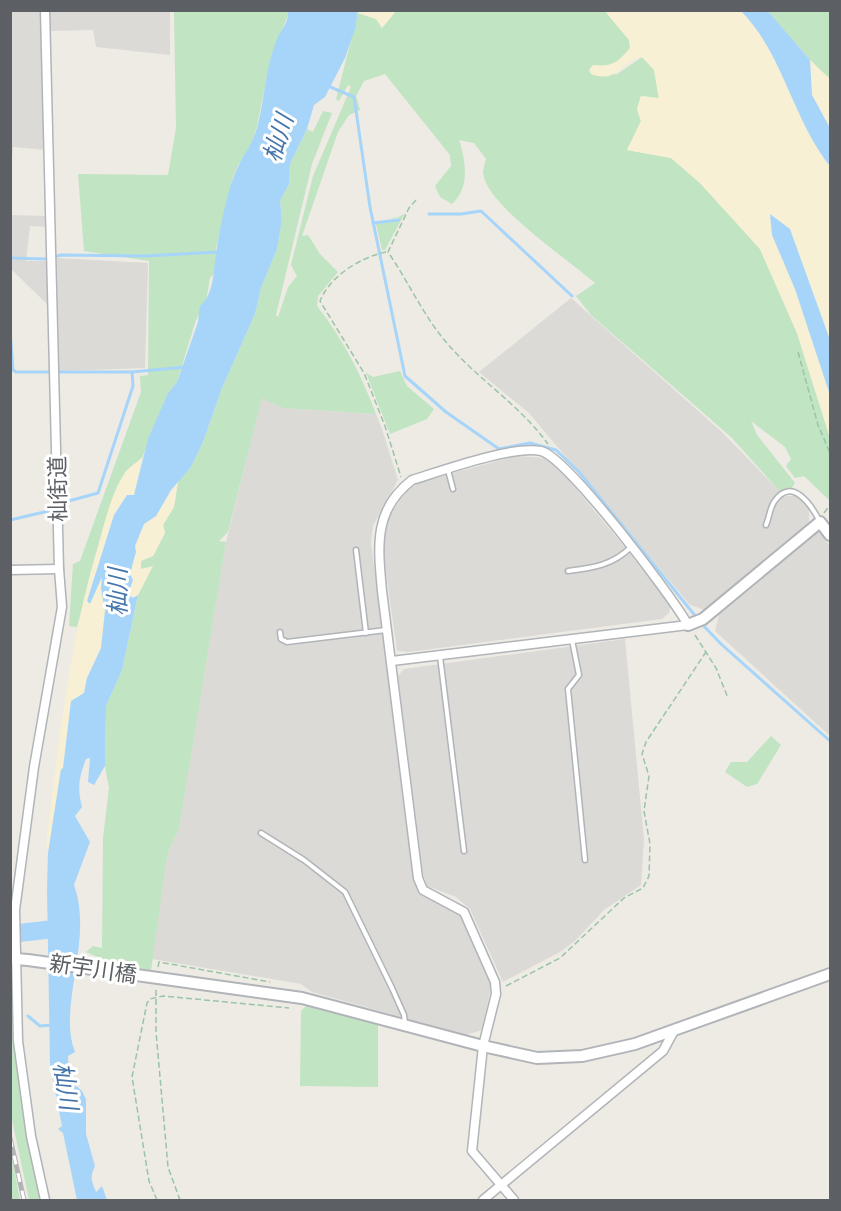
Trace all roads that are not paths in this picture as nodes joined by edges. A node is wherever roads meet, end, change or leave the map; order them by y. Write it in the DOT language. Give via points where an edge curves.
graph roads {
  1 [pos="45,10"];
  2 [pos="448,469"];
  3 [pos="453,489"];
  4 [pos="820,522"];
  5 [pos="766,525"];
  6 [pos="831,535"];
  7 [pos="632,547"];
  8 [pos="356,550"];
  9 [pos="59,569"];
  10 [pos="10,570"];
  11 [pos="568,571"];
  12 [pos="696,622"];
  13 [pos="388,630"];
  14 [pos="280,632"];
  15 [pos="366,633"];
  16 [pos="572,639"];
  17 [pos="439,655"];
  18 [pos="392,661"];
  19 [pos="261,833"];
  20 [pos="464,851"];
  21 [pos="585,860"];
  22 [pos="13,959"];
  23 [pos="831,974"];
  24 [pos="405,1024"];
  25 [pos="675,1029"];
  26 [pos="483,1046"];
  27 [pos="501,1186"];
  28 [pos="45,1200"];
  29 [pos="483,1200"];
  30 [pos="514,1200"];
  1 -- 9 [label="street, 杣街道"];
  2 -- 3 [label="lane"];
  2 -- 7 [label="street" via="510,452 532,450 551,454"];
  2 -- 13 [label="street" via="412,480 405,486 391,504 378,537"];
  4 -- 5 [label="lane" via="810,504 794,492 774,502"];
  4 -- 6 [label="street"];
  4 -- 12 [label="street"];
  7 -- 11 [label="lane" via="600,567"];
  7 -- 12 [label="street"];
  8 -- 15 [label="lane"];
  9 -- 10 [label="street"];
  9 -- 22 [label="street, 杣街道" via="62,607 34,767 15,910"];
  12 -- 16 [label="street"];
  13 -- 15 [label="lane"];
  13 -- 18 [label="street"];
  14 -- 15 [label="lane" via="281,639 287,642"];
  16 -- 17 [label="street"];
  16 -- 21 [label="lane" via="579,675 568,689"];
  17 -- 18 [label="street"];
  17 -- 20 [label="lane"];
  18 -- 26 [label="street" via="418,878 423,890 464,912 490,969 496,994"];
  19 -- 24 [label="lane" via="345,892"];
  22 -- 24 [label="street, 新宇川橋, bridge" via="293,997"];
  22 -- 28 [label="street, 杣街道" via="18,1041 31,1136"];
  23 -- 25 [label="street, 新宇川橋"];
  24 -- 26 [label="street, 新宇川橋"];
  25 -- 26 [label="street, 新宇川橋" via="635,1044 582,1056 537,1058"];
  25 -- 27 [label="street" via="663,1051"];
  26 -- 27 [label="street" via="472,1151"];
  27 -- 29 [label="street"];
  27 -- 30 [label="street"];
}
